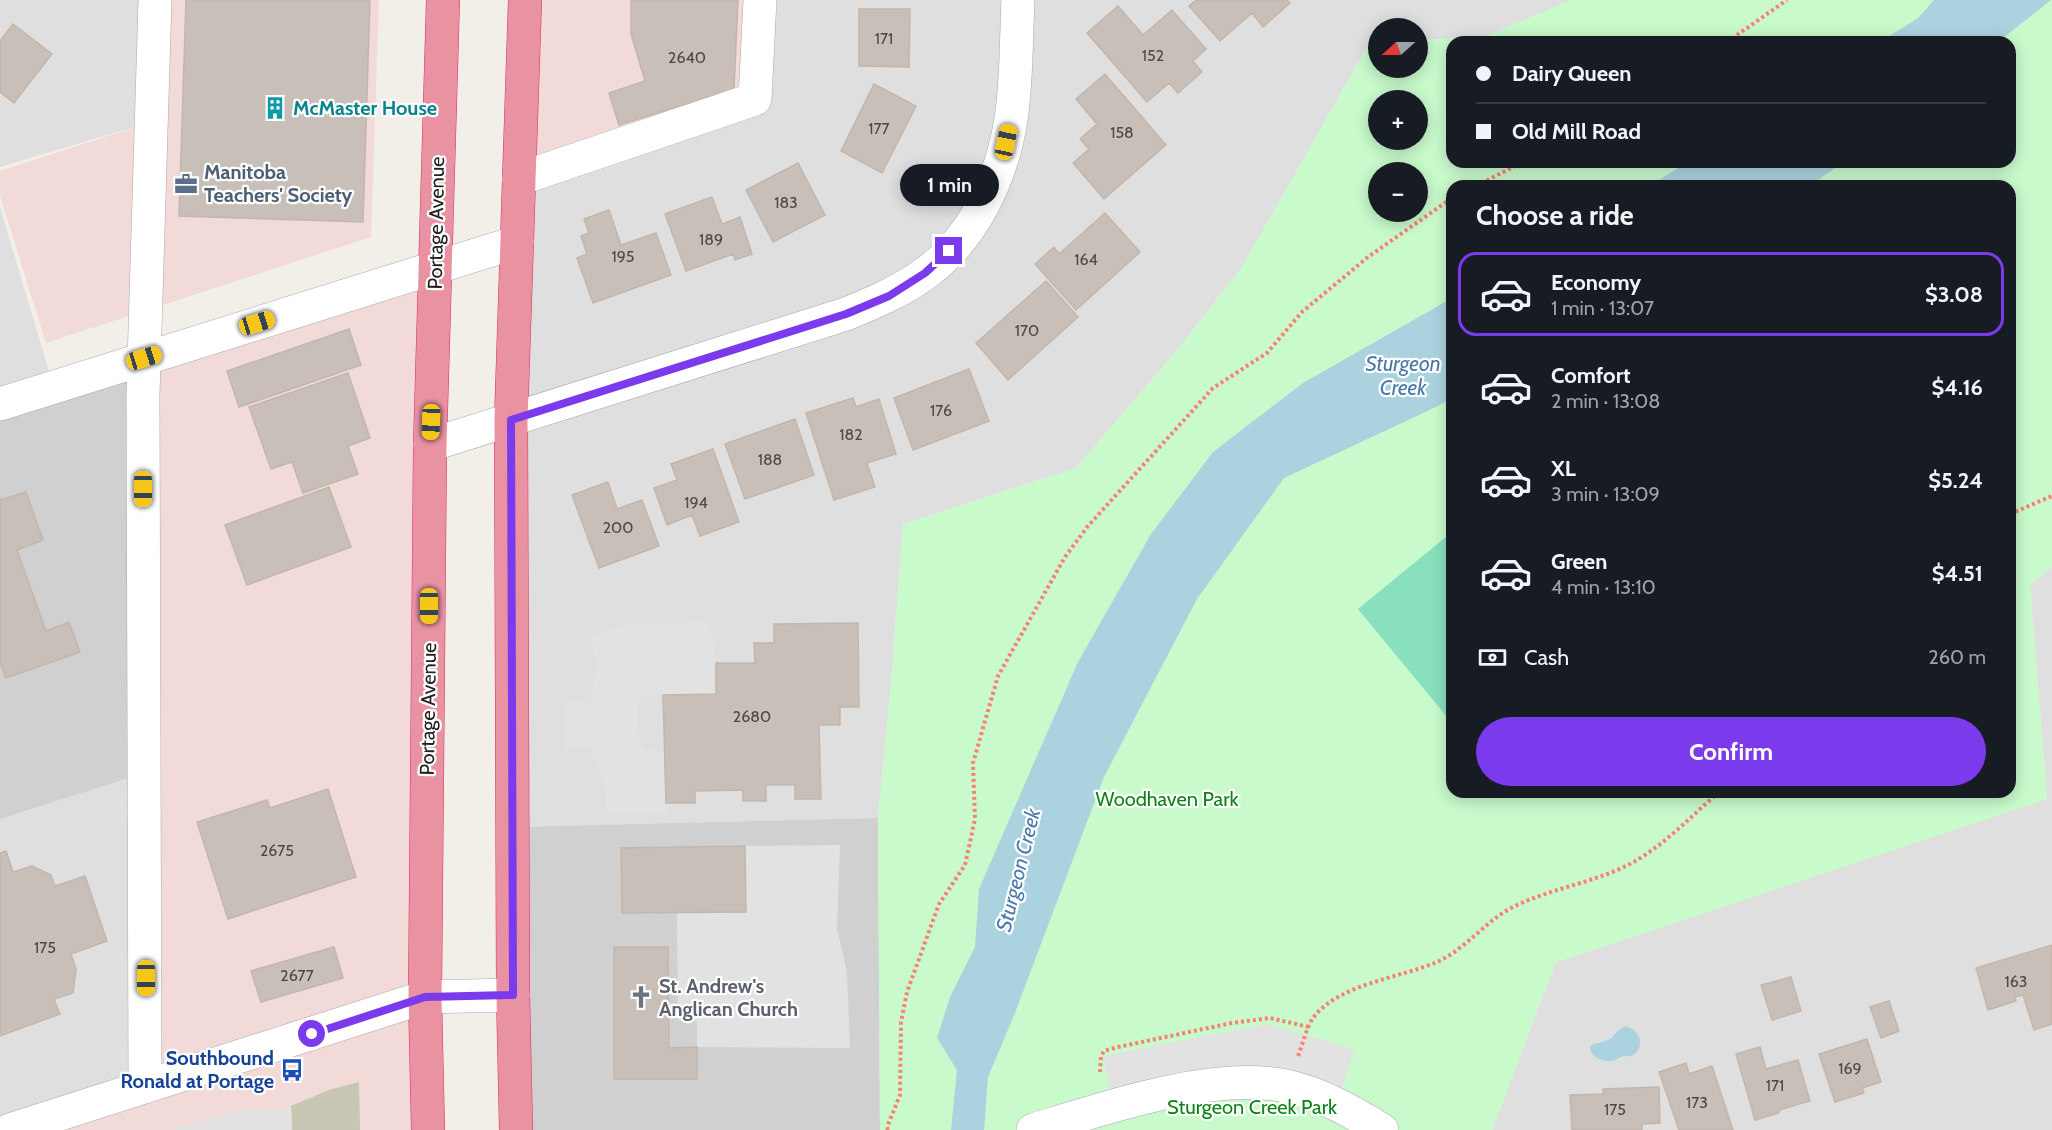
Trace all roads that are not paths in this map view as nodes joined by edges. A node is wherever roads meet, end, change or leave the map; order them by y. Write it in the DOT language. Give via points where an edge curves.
graph roads {
  1 [pos="155,0"];
  2 [pos="443,0"];
  3 [pos="525,0"];
  4 [pos="760,0"];
  5 [pos="1018,0"];
  6 [pos="519,179"];
  7 [pos="517,242"];
  8 [pos="436,267"];
  9 [pos="144,358"];
  10 [pos="0,404"];
  11 [pos="511,420"];
  12 [pos="430,445"];
  13 [pos="513,995"];
  14 [pos="425,997"];
  15 [pos="145,1088"];
  16 [pos="10,1130"];
  17 [pos="428,1130"];
  18 [pos="516,1130"];
  19 [pos="1033,1130"];
  20 [pos="1382,1130"];
  1 -- 9 [label="street"];
  2 -- 8 [label="highway, Portage Avenue"];
  3 -- 6 [label="highway"];
  4 -- 6 [label="street" via="755,99"];
  5 -- 11 [label="street" via="1011,118 1001,165 983,206 960,240 925,273 889,296 846,314"];
  6 -- 7 [label="highway"];
  7 -- 8 [label="street"];
  7 -- 11 [label="highway"];
  8 -- 9 [label="street"];
  8 -- 12 [label="highway, Portage Avenue"];
  9 -- 10 [label="street"];
  9 -- 15 [label="street"];
  11 -- 12 [label="street"];
  11 -- 13 [label="highway"];
  12 -- 14 [label="highway, Portage Avenue"];
  13 -- 14 [label="street"];
  13 -- 18 [label="highway"];
  14 -- 15 [label="street"];
  14 -- 17 [label="highway, Portage Avenue"];
  15 -- 16 [label="street"];
  19 -- 20 [label="street" via="1133,1101 1208,1086 1258,1083 1287,1086 1344,1107"];
}
